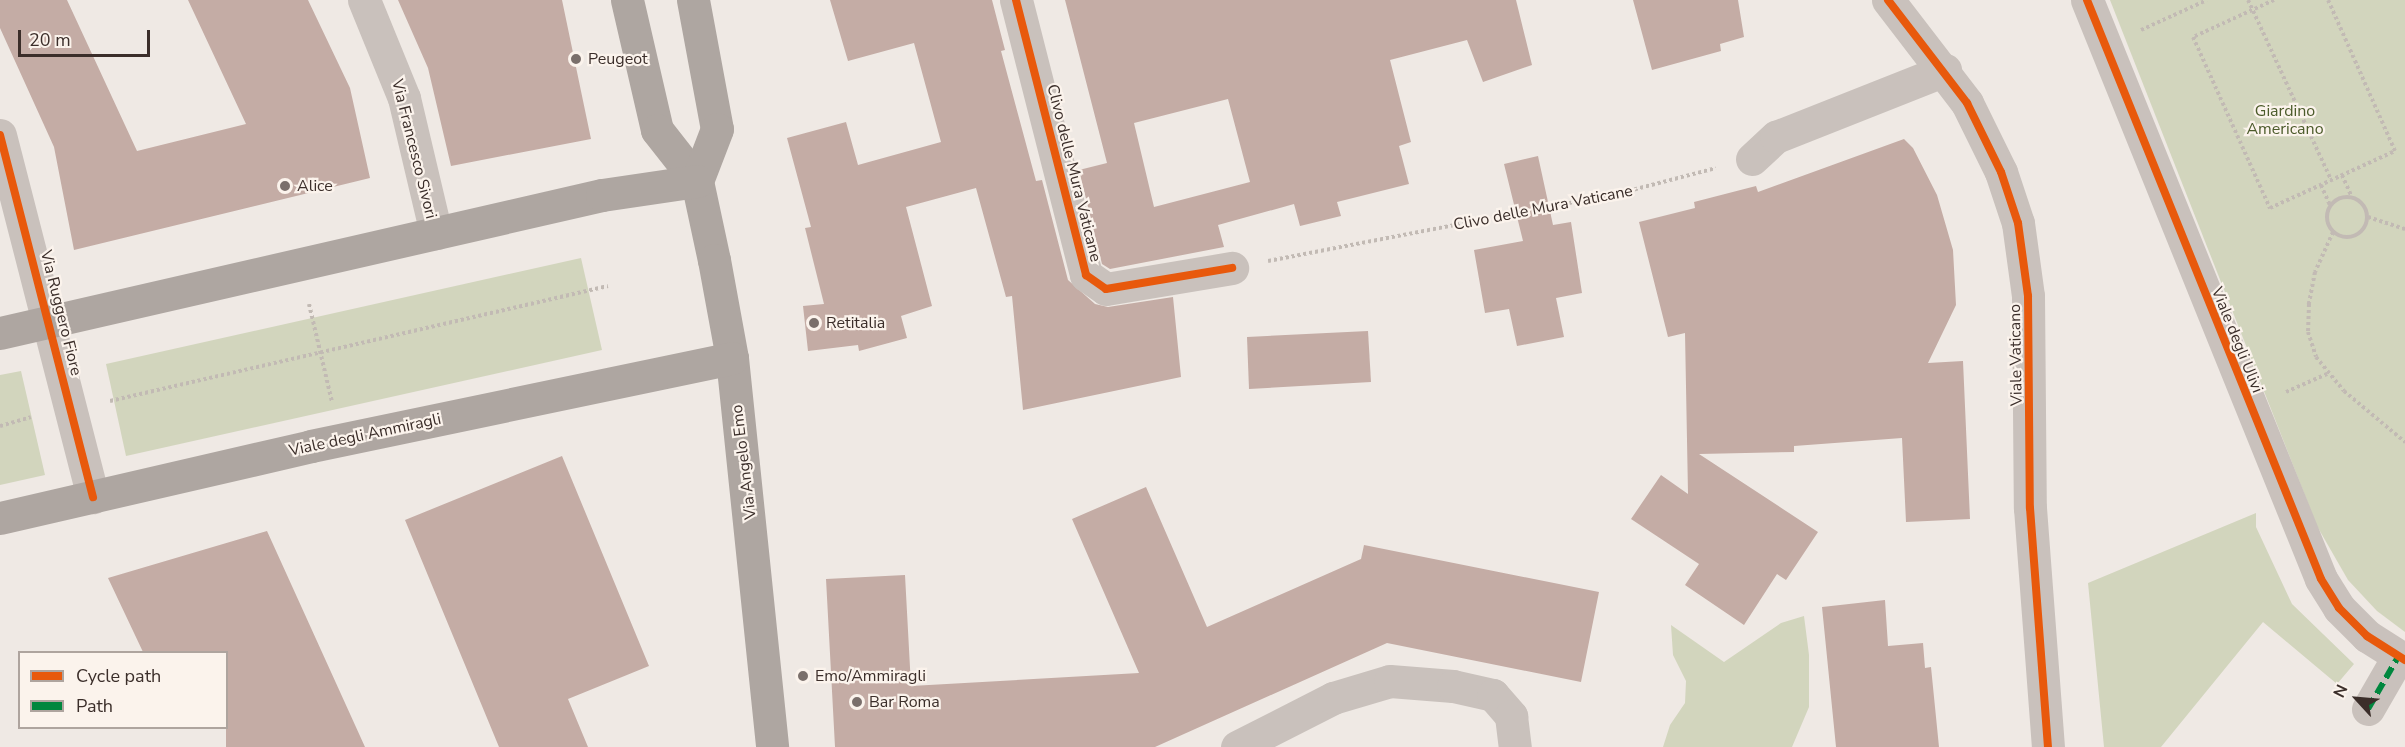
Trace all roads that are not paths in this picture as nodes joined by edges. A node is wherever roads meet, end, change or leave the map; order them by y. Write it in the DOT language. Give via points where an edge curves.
graph roads {
  1 [pos="364,0"];
  2 [pos="627,0"];
  3 [pos="693,0"];
  4 [pos="1016,0"];
  5 [pos="1888,0"];
  6 [pos="2087,0"];
  7 [pos="1945,70"];
  8 [pos="0,135"];
  9 [pos="1752,159"];
  10 [pos="697,181"];
  11 [pos="436,233"];
  12 [pos="1232,268"];
  13 [pos="49,322"];
  14 [pos="0,333"];
  15 [pos="732,358"];
  16 [pos="93,498"];
  17 [pos="0,519"];
  18 [pos="2402,659"];
  19 [pos="2368,709"];
  20 [pos="772,747"];
  21 [pos="1237,747"];
  22 [pos="1515,747"];
  23 [pos="2048,747"];
  1 -- 11 [label="street, Via Francesco Sivori" via="404,98"];
  2 -- 10 [label="main road, Via Angelo Emo" via="657,130"];
  3 -- 10 [label="main road" via="717,129"];
  4 -- 12 [label="street, Clivo delle Mura Vaticane" via="1086,275 1107,289"];
  5 -- 7 [label="street, Viale Vaticano"];
  6 -- 18 [label="street, Viale degli Ulivi" via="2321,579 2346,615 2367,636"];
  7 -- 9 [label="street" via="1776,137"];
  7 -- 23 [label="street, Viale Vaticano" via="1967,103 2001,172 2023,246 2028,296 2035,600"];
  8 -- 13 [label="street, Via Ruggero Fiore"];
  10 -- 11 [label="main road" via="602,195"];
  10 -- 15 [label="main road, Via Angelo Emo"];
  11 -- 13 [label="main road"];
  13 -- 14 [label="main road"];
  13 -- 16 [label="street, Via Ruggero Fiore"];
  15 -- 16 [label="main road, Viale degli Ammiragli" via="343,439"];
  15 -- 20 [label="main road, Via Angelo Emo"];
  16 -- 17 [label="main road, Viale degli Ammiragli"];
  18 -- 19 [label="street"];
  21 -- 22 [label="street" via="1333,698 1390,681 1453,686 1492,695 1511,716"];
}
